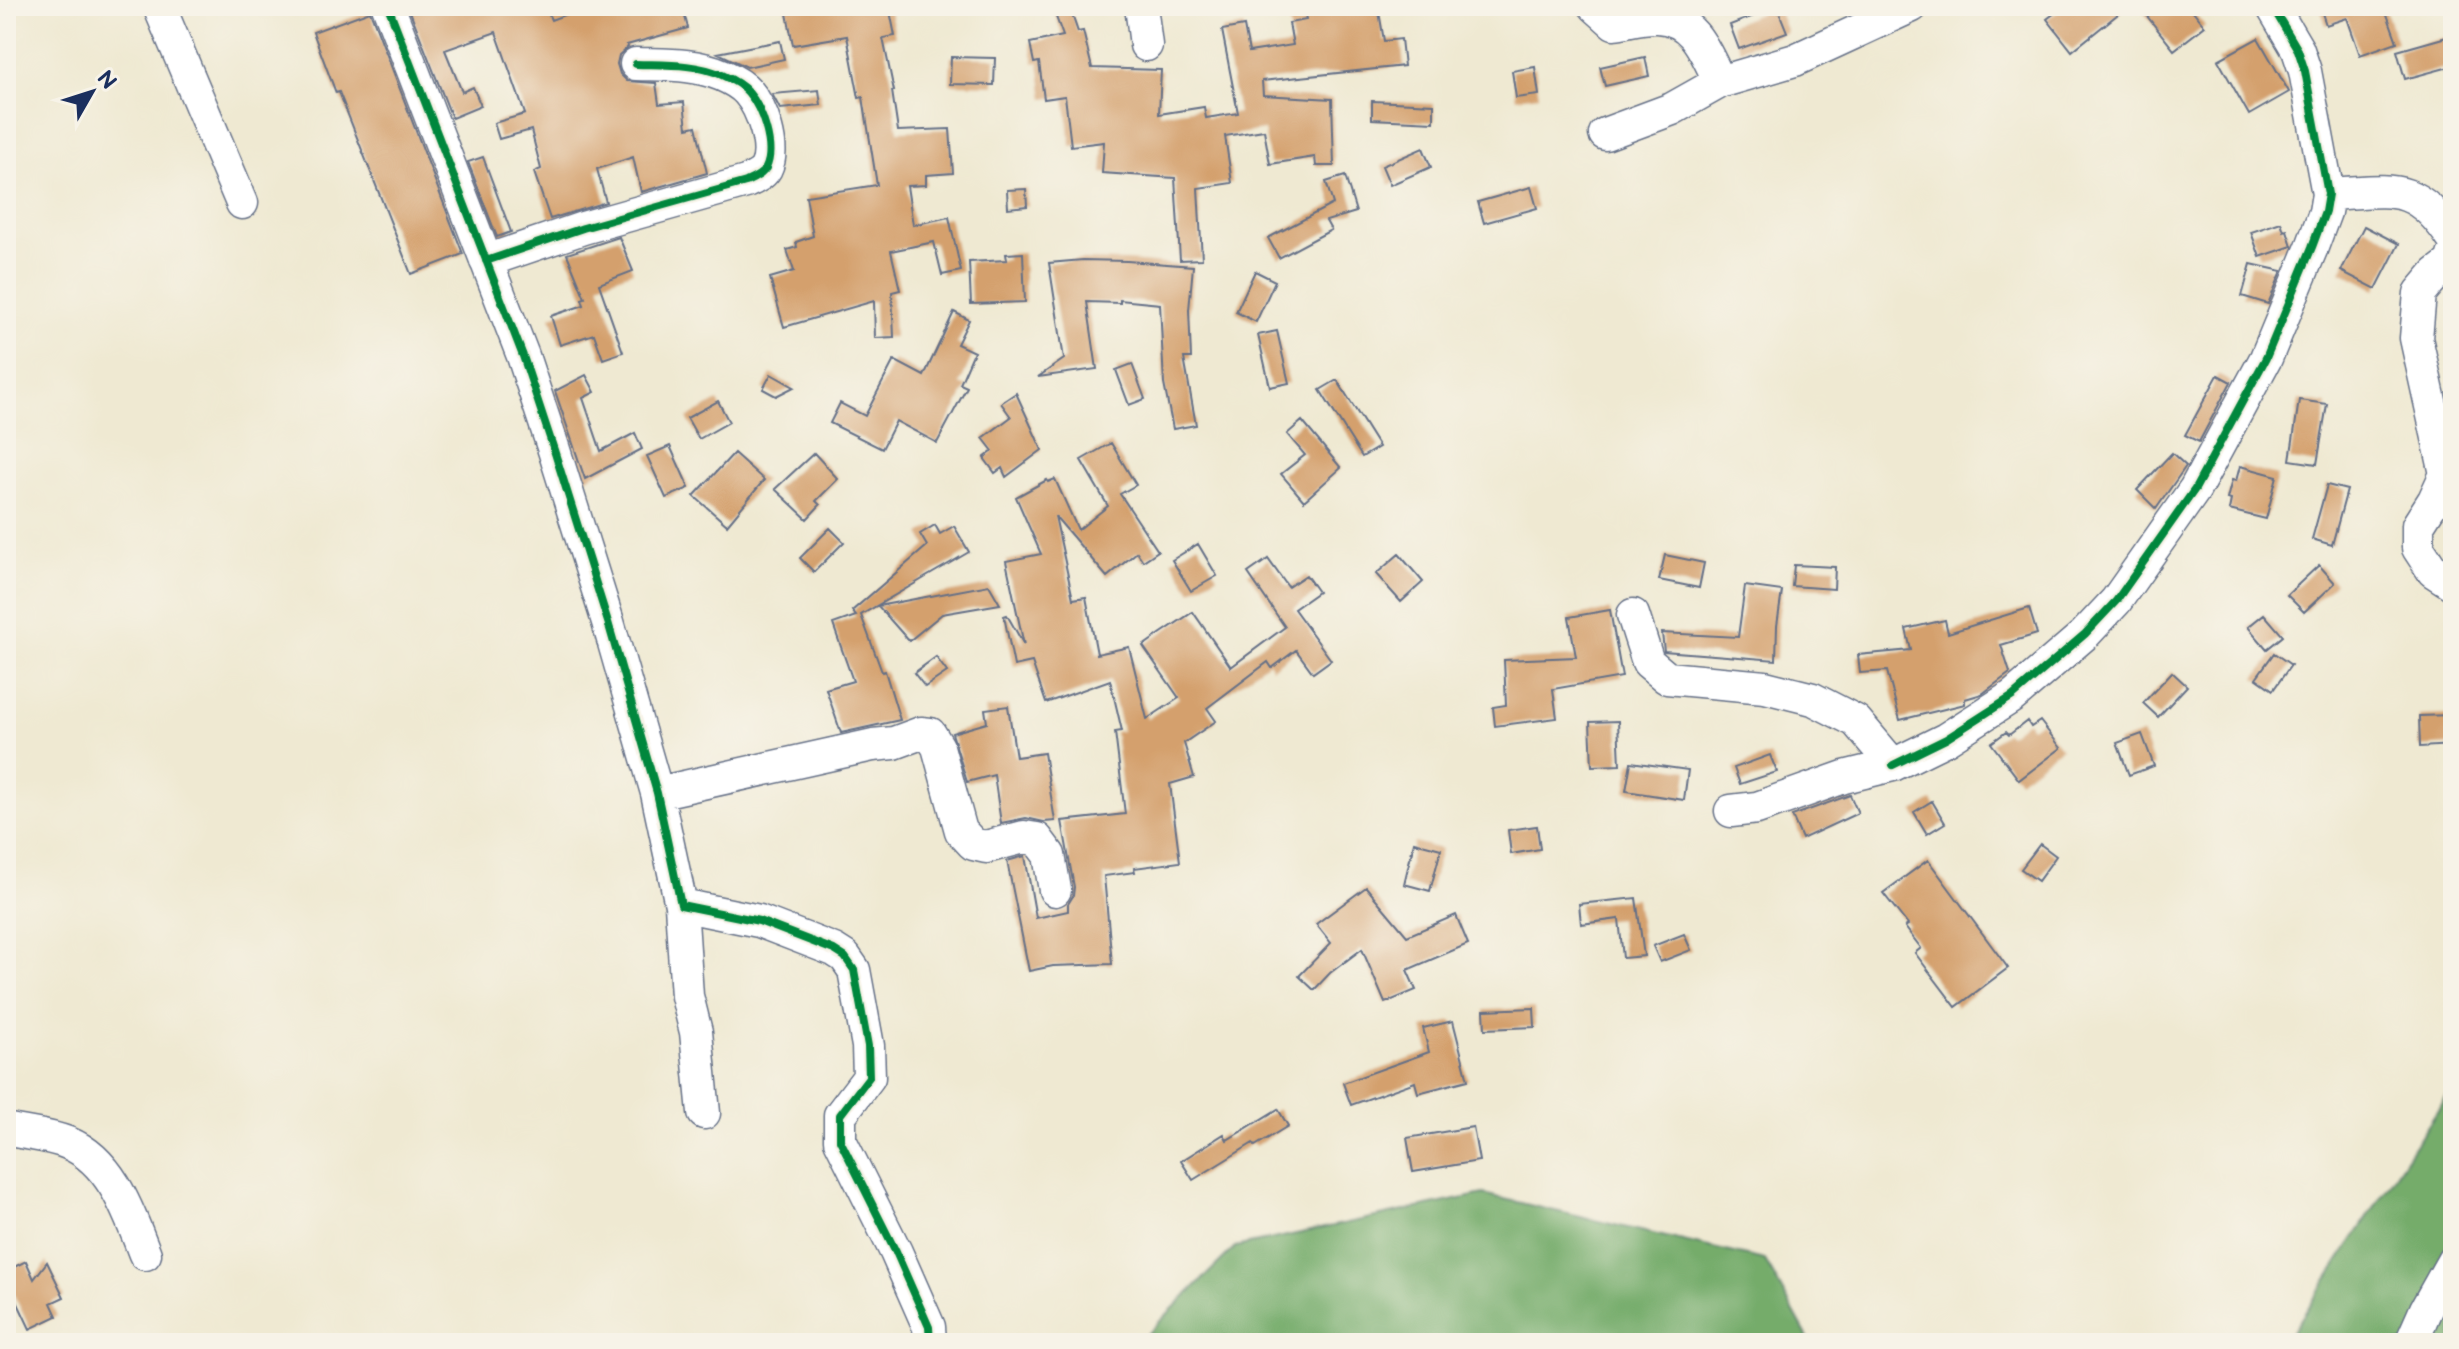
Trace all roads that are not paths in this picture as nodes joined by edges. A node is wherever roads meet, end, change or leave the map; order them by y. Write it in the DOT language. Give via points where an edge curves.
graph roads {
  1 [pos="159,6"];
  2 [pos="388,6"];
  3 [pos="1141,6"];
  4 [pos="1595,6"];
  5 [pos="2273,6"];
  6 [pos="1906,7"];
  7 [pos="1146,45"];
  8 [pos="636,64"];
  9 [pos="1720,82"];
  10 [pos="1605,134"];
  11 [pos="2328,194"];
  12 [pos="242,203"];
  13 [pos="2453,239"];
  14 [pos="2453,256"];
  15 [pos="486,261"];
  16 [pos="2453,584"];
  17 [pos="1633,615"];
  18 [pos="1893,765"];
  19 [pos="657,793"];
  20 [pos="1731,811"];
  21 [pos="1055,890"];
  22 [pos="681,905"];
  23 [pos="704,1113"];
  24 [pos="6,1129"];
  25 [pos="145,1254"];
  26 [pos="2453,1261"];
  27 [pos="930,1343"];
  28 [pos="2411,1343"];
  1 -- 12 [label="street"];
  2 -- 15 [label="street"];
  3 -- 7 [label="street"];
  4 -- 9 [label="street" via="1614,23 1659,17 1684,24 1699,40"];
  5 -- 11 [label="street" via="2305,71"];
  6 -- 9 [label="street" via="1795,60"];
  8 -- 15 [label="street" via="694,65 745,88 758,105 771,149 766,168 746,182"];
  9 -- 10 [label="street" via="1672,109"];
  11 -- 13 [label="street" via="2412,195"];
  11 -- 18 [label="street" via="2266,358 2195,489 2116,601 2013,696"];
  14 -- 16 [label="street" via="2420,293 2416,338 2446,474 2418,525 2418,548 2433,571"];
  15 -- 19 [label="street" via="554,450"];
  17 -- 18 [label="street" via="1648,662 1667,678 1765,687 1813,699 1856,721"];
  18 -- 20 [label="street" via="1757,808"];
  19 -- 21 [label="street" via="930,734 961,831 973,844 986,847 1037,839 1049,855"];
  19 -- 22 [label="street"];
  22 -- 23 [label="street" via="687,996"];
  22 -- 27 [label="street" via="759,921 834,950 854,970 869,1077 840,1115 840,1140 896,1252 929,1327"];
  24 -- 25 [label="street" via="66,1142 91,1156 130,1215"];
  26 -- 28 [label="street"];
}
